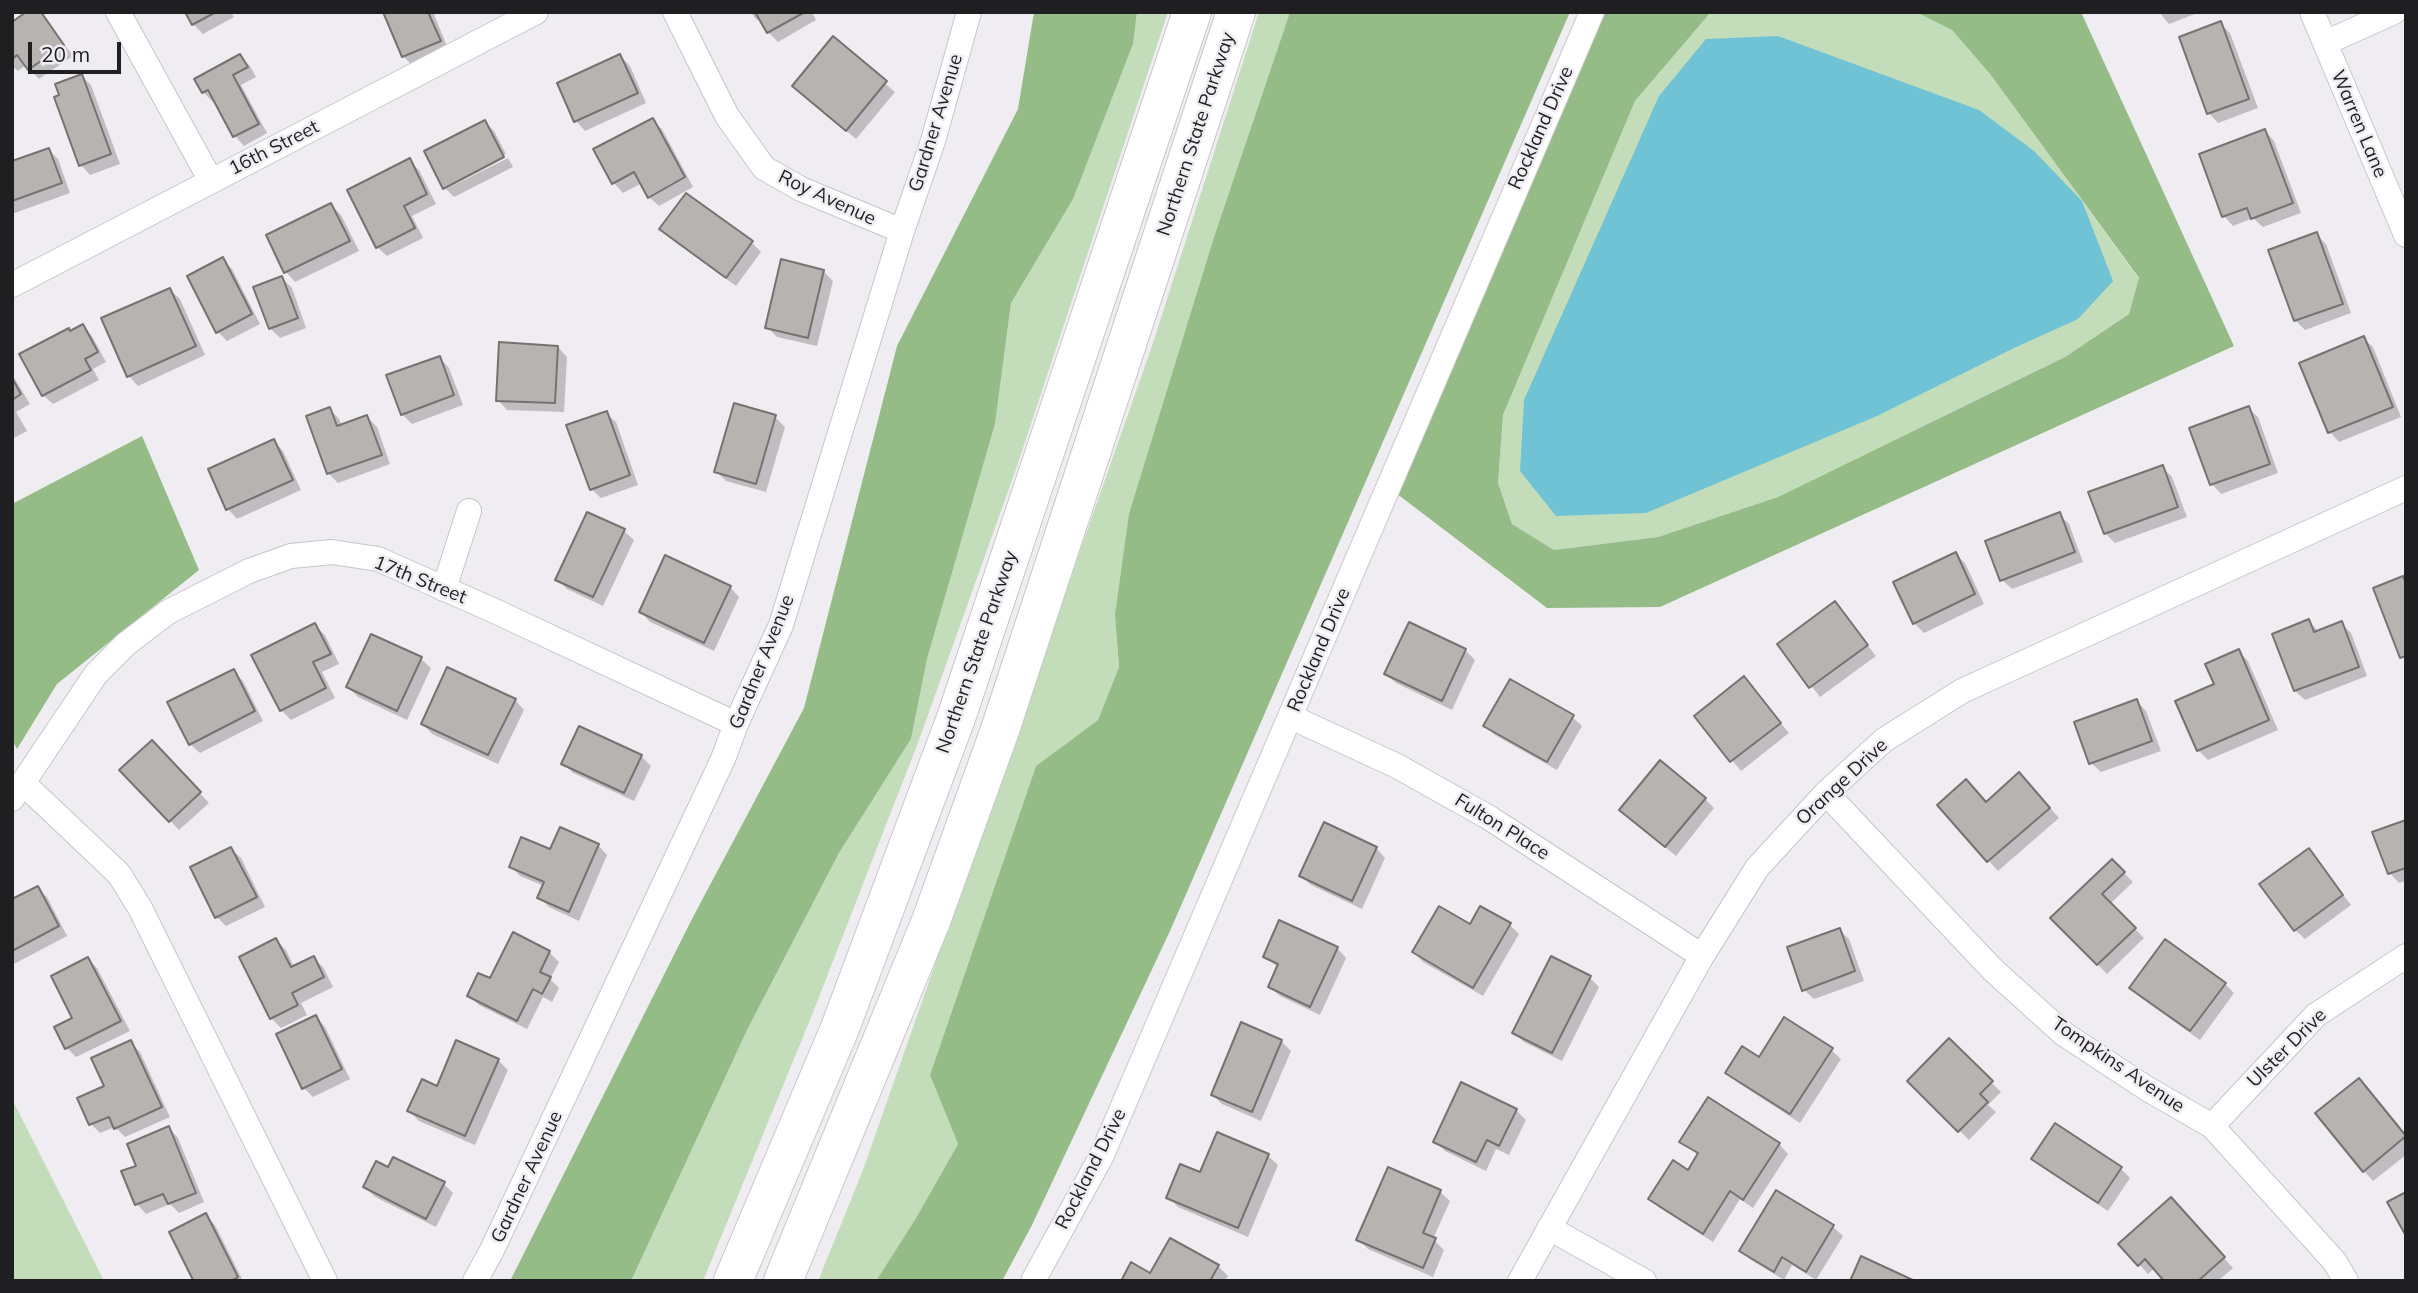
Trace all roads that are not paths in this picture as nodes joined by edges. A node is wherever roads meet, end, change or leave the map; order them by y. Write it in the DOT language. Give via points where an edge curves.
graph roads {
  1 [pos="118,12"];
  2 [pos="536,12"];
  3 [pos="675,12"];
  4 [pos="969,12"];
  5 [pos="1192,12"];
  6 [pos="1236,12"];
  7 [pos="1592,12"];
  8 [pos="2312,12"];
  9 [pos="2394,12"];
  10 [pos="2325,43"];
  11 [pos="211,181"];
  12 [pos="902,231"];
  13 [pos="2406,235"];
  14 [pos="12,285"];
  15 [pos="2406,488"];
  16 [pos="469,511"];
  17 [pos="444,589"];
  18 [pos="1291,716"];
  19 [pos="736,724"];
  20 [pos="18,791"];
  21 [pos="1826,793"];
  22 [pos="1702,956"];
  23 [pos="2406,956"];
  24 [pos="2212,1126"];
  25 [pos="1549,1228"];
  26 [pos="325,1281"];
  27 [pos="475,1281"];
  28 [pos="733,1281"];
  29 [pos="783,1281"];
  30 [pos="1033,1281"];
  31 [pos="1520,1281"];
  32 [pos="1644,1281"];
  33 [pos="2346,1281"];
  1 -- 11 [label="street"];
  2 -- 11 [label="street, 16th Street"];
  3 -- 12 [label="street, Roy Avenue" via="727,116 764,168 801,189"];
  4 -- 12 [label="street, Gardner Avenue"];
  5 -- 28 [label="highway, Northern State Parkway" via="956,719 840,1028"];
  6 -- 29 [label="highway, Northern State Parkway" via="1000,730 930,921"];
  7 -- 18 [label="street, Rockland Drive"];
  8 -- 10 [label="street, Warren Lane"];
  9 -- 10 [label="street"];
  10 -- 13 [label="street, Warren Lane"];
  11 -- 14 [label="street, 16th Street"];
  12 -- 19 [label="street, Gardner Avenue" via="782,625"];
  15 -- 21 [label="street, Orange Drive" via="1962,691 1884,740"];
  16 -- 17 [label="street"];
  17 -- 19 [label="street, 17th Street"];
  17 -- 20 [label="street, 17th Street" via="378,559 332,552 291,556 249,571 168,612 126,643 96,674"];
  18 -- 22 [label="street, Fulton Place" via="1488,817"];
  18 -- 30 [label="street, Rockland Drive" via="1102,1155"];
  19 -- 27 [label="street, Gardner Avenue"];
  20 -- 26 [label="street" via="119,874"];
  21 -- 22 [label="street, Orange Drive" via="1757,868"];
  21 -- 24 [label="street, Tompkins Avenue" via="1993,970 2064,1034"];
  22 -- 25 [label="street, Orange Drive"];
  23 -- 24 [label="street, Ulster Drive" via="2316,1015"];
  24 -- 33 [label="street, Tompkins Avenue" via="2335,1262"];
  25 -- 31 [label="street, Orange Drive"];
  25 -- 32 [label="street"];
}
